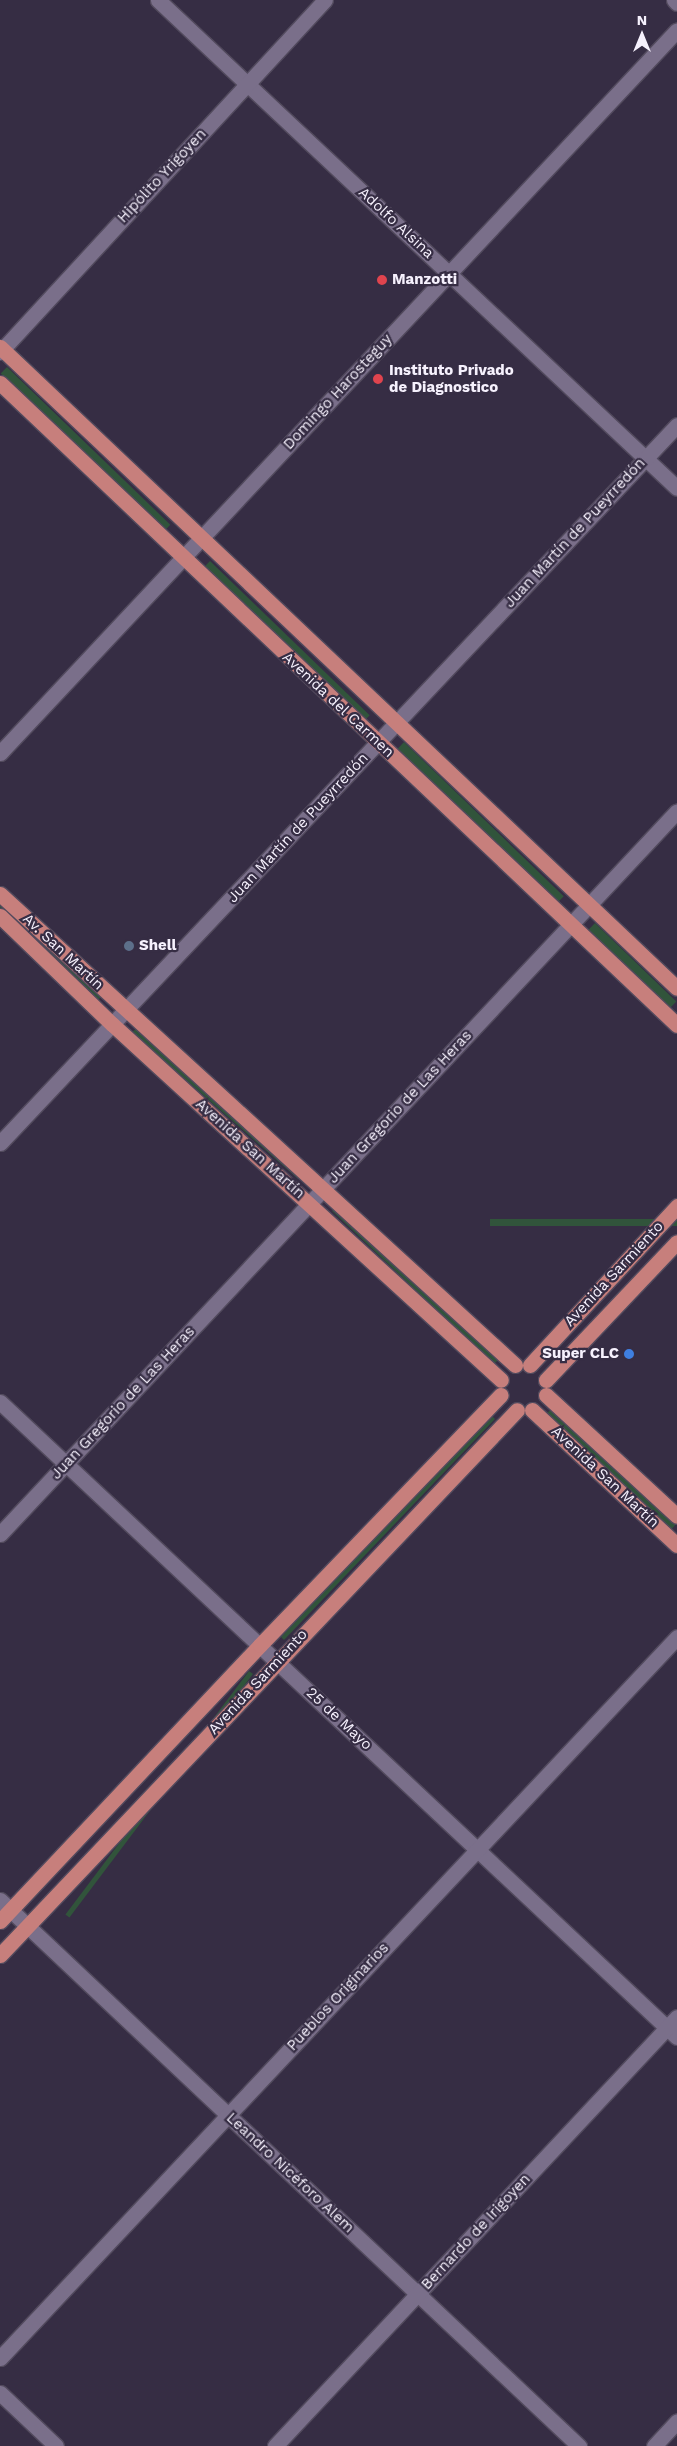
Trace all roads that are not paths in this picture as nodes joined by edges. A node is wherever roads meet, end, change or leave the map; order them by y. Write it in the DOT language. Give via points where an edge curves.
graph roads {
  1 [pos="158,0"];
  2 [pos="325,0"];
  3 [pos="674,0"];
  4 [pos="677,3"];
  5 [pos="677,30"];
  6 [pos="248,83"];
  7 [pos="450,273"];
  8 [pos="1,350"];
  9 [pos="0,383"];
  10 [pos="677,425"];
  11 [pos="646,458"];
  12 [pos="677,488"];
  13 [pos="201,538"];
  14 [pos="182,558"];
  15 [pos="398,722"];
  16 [pos="378,742"];
  17 [pos="0,753"];
  18 [pos="677,811"];
  19 [pos="0,894"];
  20 [pos="589,904"];
  21 [pos="0,916"];
  22 [pos="571,924"];
  23 [pos="677,988"];
  24 [pos="126,1011"];
  25 [pos="112,1024"];
  26 [pos="677,1025"];
  27 [pos="0,1143"];
  28 [pos="323,1189"];
  29 [pos="311,1203"];
  30 [pos="677,1206"];
  31 [pos="677,1242"];
  32 [pos="523,1365"];
  33 [pos="546,1387"];
  34 [pos="501,1388"];
  35 [pos="0,1402"];
  36 [pos="525,1410"];
  37 [pos="66,1464"];
  38 [pos="677,1516"];
  39 [pos="0,1534"];
  40 [pos="677,1545"];
  41 [pos="677,1637"];
  42 [pos="260,1645"];
  43 [pos="277,1661"];
  44 [pos="477,1849"];
  45 [pos="5,1905"];
  46 [pos="0,1921"];
  47 [pos="28,1926"];
  48 [pos="0,1955"];
  49 [pos="674,2027"];
  50 [pos="228,2115"];
  51 [pos="418,2294"];
  52 [pos="0,2358"];
  53 [pos="0,2393"];
  54 [pos="677,2421"];
  55 [pos="56,2446"];
  56 [pos="275,2446"];
  57 [pos="579,2446"];
  58 [pos="654,2446"];
  1 -- 6 [label="street, Adolfo Alsina"];
  2 -- 6 [label="street, Hipólito Yrigoyen"];
  3 -- 4 [label="street"];
  5 -- 7 [label="street, Domingo Harosteguy"];
  6 -- 7 [label="street, Adolfo Alsina"];
  6 -- 8 [label="street, Hipólito Yrigoyen"];
  7 -- 11 [label="street, Adolfo Alsina"];
  7 -- 13 [label="street, Domingo Harosteguy"];
  8 -- 13 [label="main road, Avenida del Carmen"];
  9 -- 14 [label="main road, Avenida del Carmen"];
  10 -- 11 [label="street, Juan Martín de Pueyrredón"];
  11 -- 12 [label="street, Adolfo Alsina"];
  11 -- 15 [label="street, Juan Martín de Pueyrredón"];
  13 -- 14 [label="street, Domingo Harosteguy"];
  13 -- 15 [label="main road, Avenida del Carmen"];
  14 -- 16 [label="main road, Avenida del Carmen"];
  14 -- 17 [label="street, Domingo Harosteguy"];
  15 -- 16 [label="street, Juan Martín de Pueyrredón"];
  15 -- 20 [label="main road, Avenida del Carmen"];
  16 -- 22 [label="main road, Avenida del Carmen"];
  16 -- 24 [label="street, Juan Martín de Pueyrredón"];
  18 -- 20 [label="street, Juan Gregorio de Las Heras"];
  19 -- 24 [label="main road, Av. San Martín"];
  20 -- 22 [label="street, Juan Gregorio de Las Heras"];
  20 -- 23 [label="main road, Avenida del Carmen"];
  21 -- 25 [label="main road, Avenida San Martín"];
  22 -- 26 [label="main road, Avenida del Carmen"];
  22 -- 28 [label="street, Juan Gregorio de Las Heras"];
  24 -- 25 [label="street, Juan Martín de Pueyrredón"];
  24 -- 28 [label="main road, Avenida San Martín"];
  25 -- 27 [label="street, Juan Martín de Pueyrredón"];
  25 -- 29 [label="main road, Avenida San Martín"];
  28 -- 29 [label="street, Juan Gregorio de Las Heras"];
  28 -- 32 [label="main road, Avenida San Martín"];
  29 -- 34 [label="main road, Avenida San Martín"];
  29 -- 37 [label="street, Juan Gregorio de Las Heras"];
  30 -- 32 [label="main road, Avenida Sarmiento"];
  31 -- 33 [label="main road, Avenida Sarmiento"];
  32 -- 33 [label="main road" via="542,1372"];
  32 -- 34 [label="main road"];
  33 -- 36 [label="main road" via="541,1404"];
  33 -- 38 [label="main road, Avenida San Martín"];
  34 -- 36 [label="main road" via="507,1405"];
  34 -- 42 [label="main road, Avenida Sarmiento"];
  35 -- 37 [label="street, 25 de Mayo"];
  36 -- 40 [label="main road, Avenida San Martín"];
  36 -- 43 [label="main road, Avenida Sarmiento"];
  37 -- 39 [label="street, Juan Gregorio de Las Heras"];
  37 -- 42 [label="street, 25 de Mayo"];
  41 -- 44 [label="street, Pueblos Originarios"];
  42 -- 43 [label="street, 25 de Mayo"];
  42 -- 45 [label="main road, Avenida Sarmiento"];
  43 -- 44 [label="street, 25 de Mayo"];
  43 -- 47 [label="main road, Avenida Sarmiento"];
  44 -- 49 [label="street, 25 de Mayo"];
  44 -- 50 [label="street, Pueblos Originarios"];
  45 -- 46 [label="main road, Avenida Sarmiento"];
  45 -- 47 [label="street, Leandro Nicéforo Alem"];
  47 -- 48 [label="main road, Avenida Sarmiento"];
  47 -- 50 [label="street, Leandro Nicéforo Alem"];
  49 -- 51 [label="street, Bernardo de Irigoyen"];
  50 -- 51 [label="street, Leandro Nicéforo Alem"];
  50 -- 52 [label="street, Pueblos Originarios"];
  51 -- 56 [label="street, Bernardo de Irigoyen"];
  51 -- 57 [label="street, Leandro Nicéforo Alem"];
  53 -- 55 [label="street"];
  54 -- 58 [label="street"];
}
